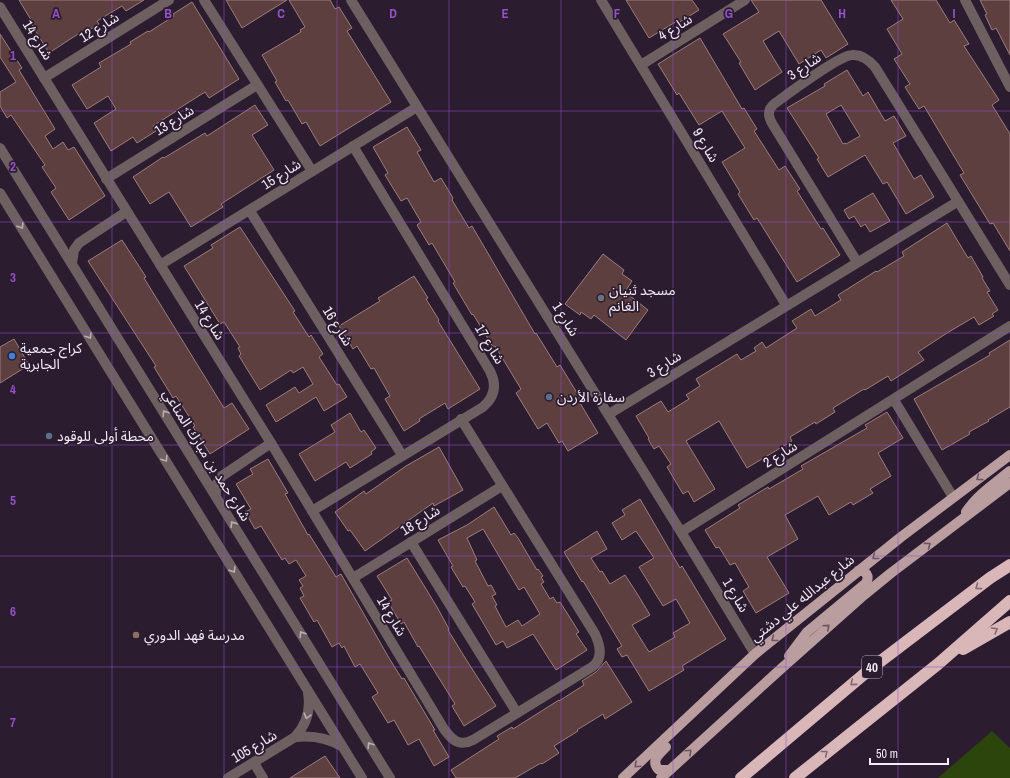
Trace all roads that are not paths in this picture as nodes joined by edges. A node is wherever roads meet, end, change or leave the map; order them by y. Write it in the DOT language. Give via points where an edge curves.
graph roads {
  1 [pos="169,0"];
  2 [pos="204,0"];
  3 [pos="351,0"];
  4 [pos="601,0"];
  5 [pos="744,0"];
  6 [pos="965,0"];
  7 [pos="0,7"];
  8 [pos="641,65"];
  9 [pos="44,78"];
  10 [pos="257,85"];
  11 [pos="1010,87"];
  12 [pos="417,107"];
  13 [pos="353,146"];
  14 [pos="0,148"];
  15 [pos="312,171"];
  16 [pos="106,179"];
  17 [pos="0,193"];
  18 [pos="957,202"];
  19 [pos="250,211"];
  20 [pos="126,212"];
  21 [pos="57,241"];
  22 [pos="79,243"];
  23 [pos="857,262"];
  24 [pos="72,263"];
  25 [pos="160,265"];
  26 [pos="1010,285"];
  27 [pos="786,305"];
  28 [pos="1010,326"];
  29 [pos="894,400"];
  30 [pos="609,414"];
  31 [pos="461,420"];
  32 [pos="271,444"];
  33 [pos="402,455"];
  34 [pos="1010,455"];
  35 [pos="200,471"];
  36 [pos="1010,471"];
  37 [pos="222,476"];
  38 [pos="1010,483"];
  39 [pos="502,486"];
  40 [pos="216,496"];
  41 [pos="953,497"];
  42 [pos="312,511"];
  43 [pos="962,519"];
  44 [pos="681,532"];
  45 [pos="411,542"];
  46 [pos="1010,565"];
  47 [pos="858,571"];
  48 [pos="353,578"];
  49 [pos="1010,602"];
  50 [pos="1010,622"];
  51 [pos="755,654"];
  52 [pos="938,664"];
  53 [pos="782,666"];
  54 [pos="308,692"];
  55 [pos="705,702"];
  56 [pos="517,713"];
  57 [pos="295,737"];
  58 [pos="342,746"];
  59 [pos="254,762"];
  60 [pos="670,770"];
  61 [pos="228,778"];
  62 [pos="263,778"];
  63 [pos="362,778"];
  64 [pos="390,778"];
  65 [pos="623,778"];
  66 [pos="632,778"];
  67 [pos="660,778"];
  68 [pos="741,778"];
  69 [pos="795,778"];
  1 -- 9 [label="street, شارع 12"];
  2 -- 10 [label="street"];
  3 -- 12 [label="street, شارع 1"];
  4 -- 8 [label="street, شارع 9"];
  5 -- 8 [label="street, شارع 4"];
  6 -- 11 [label="street"];
  7 -- 9 [label="street, شارع 14"];
  8 -- 27 [label="street, شارع 9"];
  9 -- 16 [label="street, شارع 14"];
  10 -- 15 [label="street"];
  10 -- 16 [label="street, شارع 13"];
  12 -- 13 [label="street, شارع 15"];
  12 -- 30 [label="street, شارع 1"];
  13 -- 15 [label="street, شارع 15"];
  13 -- 31 [label="street, شارع 17" via="493,378 494,391 488,402"];
  14 -- 21 [label="street, شارع حمد بن مبارك المناعي"];
  15 -- 19 [label="street, شارع 15"];
  16 -- 20 [label="street, شارع 14"];
  17 -- 54 [label="street, one-way"];
  18 -- 23 [label="street, شارع 3"];
  18 -- 23 [label="street, شارع 3" via="870,61 852,55 837,61 774,104 769,114 772,125"];
  18 -- 26 [label="street, شارع 3"];
  19 -- 25 [label="street, شارع 15"];
  19 -- 33 [label="street, شارع 16"];
  20 -- 22 [label="street"];
  20 -- 25 [label="street, شارع 14"];
  21 -- 22 [label="street" via="66,244"];
  21 -- 24 [label="street, شارع حمد بن مبارك المناعي"];
  22 -- 24 [label="street" via="74,250"];
  23 -- 27 [label="street, شارع 3"];
  35 -- 24 [label="street, شارع حمد بن مبارك المناعي, one-way"];
  25 -- 32 [label="street, شارع 14"];
  27 -- 30 [label="street, شارع 3"];
  28 -- 29 [label="street, شارع 2"];
  29 -- 41 [label="street"];
  29 -- 44 [label="street, شارع 2"];
  30 -- 44 [label="street, شارع 1"];
  31 -- 33 [label="street, شارع 17"];
  31 -- 39 [label="street, شارع 14"];
  32 -- 37 [label="street"];
  32 -- 42 [label="street, شارع 14"];
  33 -- 42 [label="street, شارع 17"];
  34 -- 41 [label="main road, شارع عبدالله علي دشتي, one-way"];
  35 -- 37 [label="street" via="211,476"];
  35 -- 40 [label="street, شارع حمد بن مبارك المناعي"];
  36 -- 43 [label="main road" via="976,499"];
  37 -- 40 [label="street" via="216,485"];
  38 -- 43 [label="main road"];
  39 -- 45 [label="street, شارع 18"];
  39 -- 56 [label="street, شارع 14" via="595,634 600,650 600,657 594,666"];
  64 -- 40 [label="street, شارع حمد بن مبارك المناعي, one-way"];
  41 -- 47 [label="main road, شارع عبدالله علي دشتي, one-way"];
  42 -- 48 [label="street, شارع 14"];
  53 -- 43 [label="main road, one-way" via="891,573"];
  44 -- 51 [label="street, شارع 1"];
  45 -- 48 [label="street, شارع 18"];
  45 -- 56 [label="street"];
  46 -- 68 [label="highway, 40, one-way" via="869,670"];
  47 -- 51 [label="main road, شارع عبدالله علي دشتي, one-way"];
  47 -- 53 [label="main road" via="863,571 867,575 866,583 807,632"];
  48 -- 56 [label="street, شارع 14" via="444,729 454,740 468,742"];
  49 -- 52 [label="highway"];
  52 -- 50 [label="highway, one-way"];
  51 -- 55 [label="main road, شارع عبدالله علي دشتي"];
  69 -- 52 [label="highway, one-way"];
  60 -- 53 [label="main road, one-way"];
  54 -- 57 [label="street, شارع 105, one-way" via="308,716"];
  54 -- 58 [label="street"];
  55 -- 60 [label="main road" via="689,725 656,758 658,769"];
  55 -- 65 [label="main road, شارع عبدالله علي دشتي, one-way"];
  57 -- 58 [label="street, شارع 105" via="316,736"];
  57 -- 59 [label="street, شارع 105"];
  58 -- 63 [label="street"];
  59 -- 61 [label="street, شارع 105"];
  59 -- 62 [label="street"];
  60 -- 67 [label="main road"];
  65 -- 66 [label="main road"];
}
